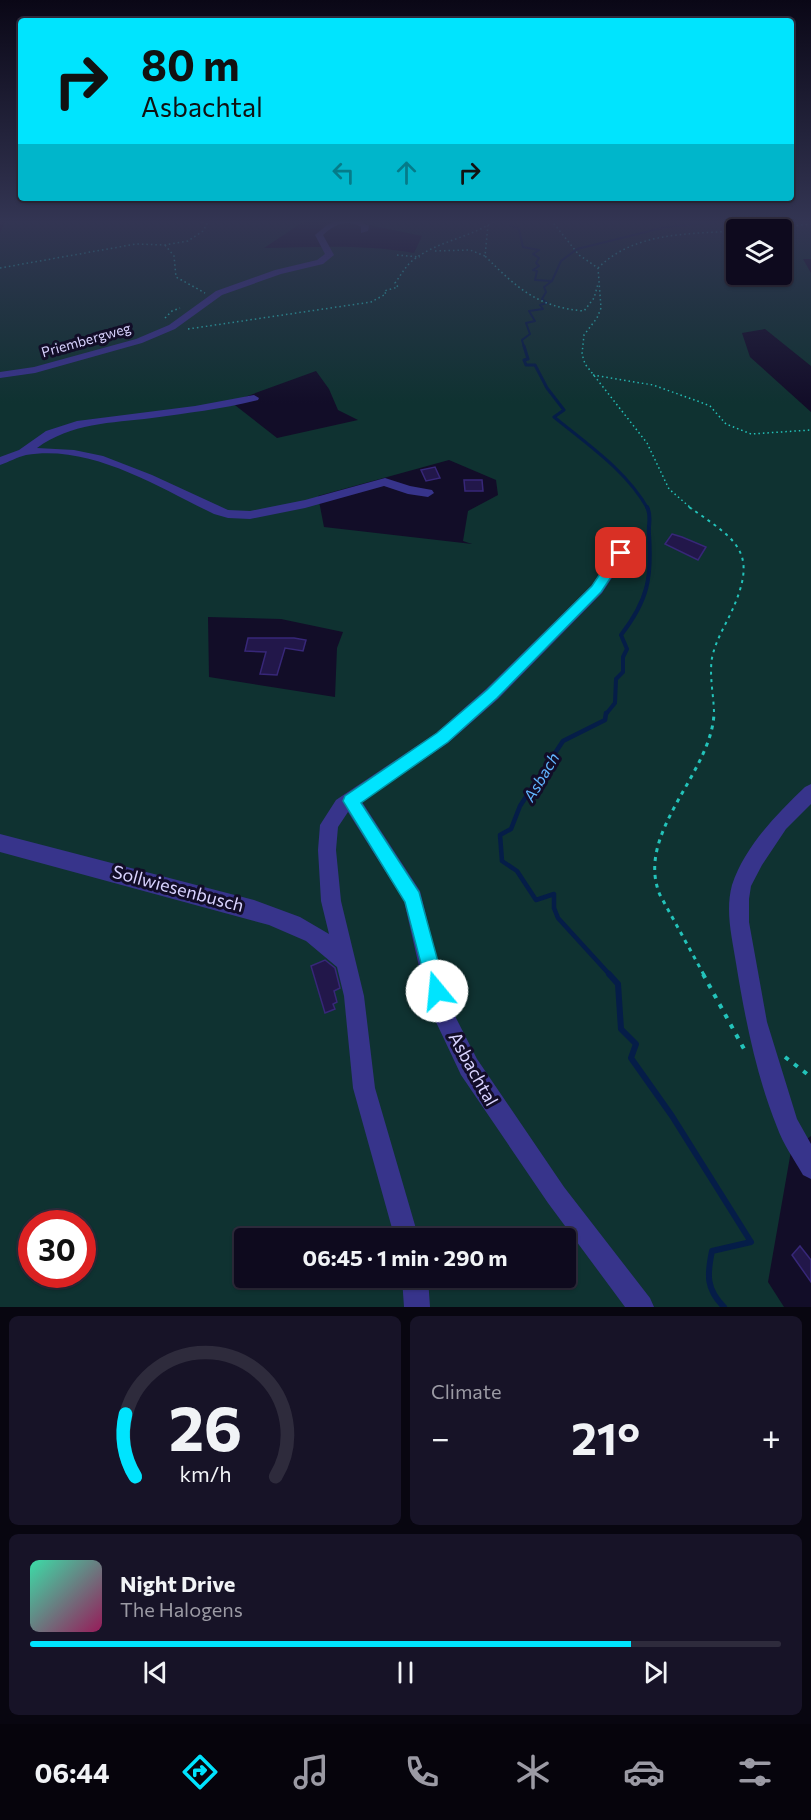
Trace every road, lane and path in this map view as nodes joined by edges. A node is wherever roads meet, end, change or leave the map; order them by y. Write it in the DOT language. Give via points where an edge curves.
graph roads {
  1 [pos="184,281"];
  2 [pos="256,281"];
  3 [pos="396,281"];
  4 [pos="510,281"];
  5 [pos="598,282"];
  6 [pos="209,299"];
  7 [pos="161,332"];
  8 [pos="0,375"];
  9 [pos="593,375"];
  10 [pos="254,398"];
  11 [pos="811,430"];
  12 [pos="23,452"];
  13 [pos="0,461"];
  14 [pos="428,493"];
  15 [pos="633,535"];
  16 [pos="743,573"];
  17 [pos="811,792"];
  18 [pos="351,801"];
  19 [pos="0,843"];
  20 [pos="345,961"];
  21 [pos="748,1055"];
  22 [pos="811,1167"];
  23 [pos="404,1228"];
  24 [pos="416,1288"];
  25 [pos="417,1307"];
  26 [pos="641,1307"];
  1 -- 6 [label="path" via="205,292"];
  2 -- 6 [label="street, Priembergweg"];
  3 -- 7 [label="path" via="398,287 384,291 386,294 371,302"];
  4 -- 5 [label="path" via="522,293 561,310 584,311 594,298"];
  5 -- 9 [label="path" via="601,308 598,318 585,331 581,354"];
  6 -- 7 [label="street, Priembergweg"];
  6 -- 7 [label="path" via="172,310"];
  7 -- 8 [label="street, Priembergweg" via="46,368"];
  9 -- 11 [label="path" via="652,385 710,405 726,424 751,434"];
  9 -- 16 [label="path" via="645,440 654,454 658,472 674,495 721,528 733,543 741,554"];
  10 -- 12 [label="street" via="77,424 50,433"];
  12 -- 13 [label="street"];
  12 -- 14 [label="street" via="55,449 86,454 218,511 239,516 296,506 385,482"];
  15 -- 18 [label="street" via="597,589 492,694 442,738"];
  16 -- 21 [label="path" via="714,649 710,676 713,726 679,795 655,864 656,884 665,905"];
  17 -- 22 [label="street" via="780,823 755,859 742,885 739,922 756,1022 787,1124"];
  18 -- 20 [label="street" via="334,815 329,825 327,850 331,901"];
  18 -- 26 [label="street, Asbachtal" via="413,898 431,975 447,1022 470,1068 556,1195"];
  19 -- 20 [label="street, Sollwiesenbusch" via="295,923"];
  20 -- 23 [label="street" via="354,996 367,1100"];
  24 -- 25 [label="street"];
}
